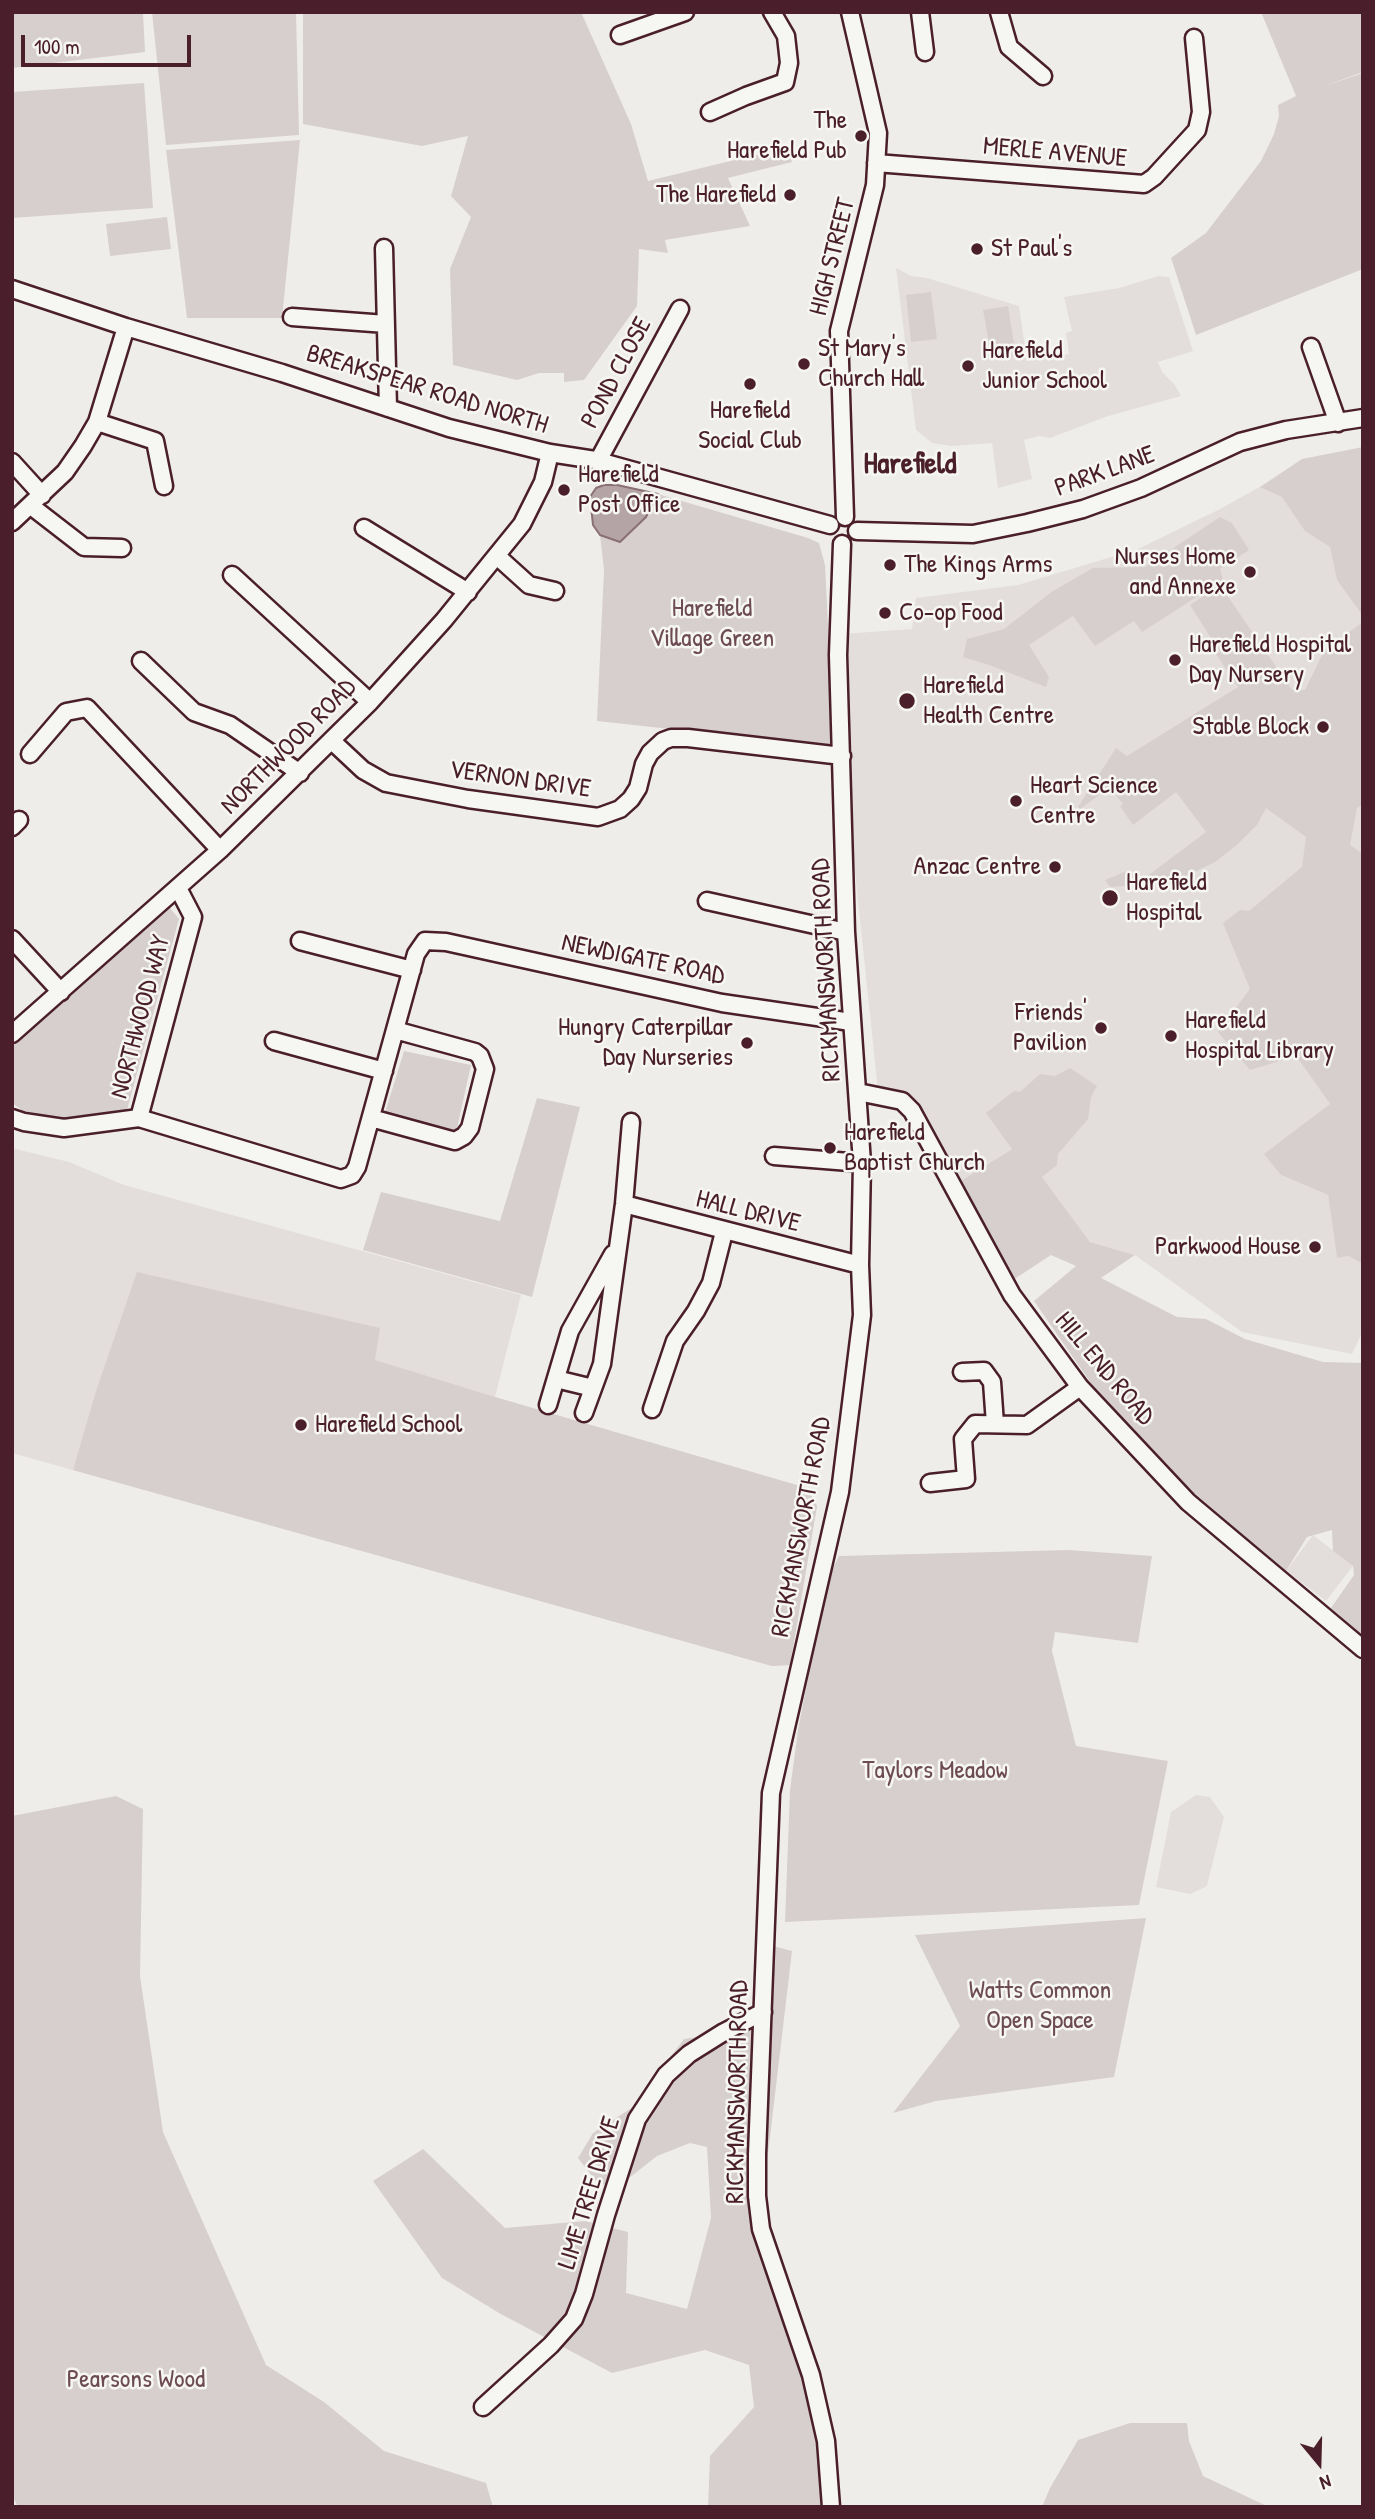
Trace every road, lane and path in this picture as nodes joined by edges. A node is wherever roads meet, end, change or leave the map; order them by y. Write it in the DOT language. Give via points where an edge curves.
graph roads {
  1 [pos="685,12"];
  2 [pos="772,12"];
  3 [pos="850,12"];
  4 [pos="920,12"];
  5 [pos="999,12"];
  6 [pos="635,20"];
  7 [pos="620,35"];
  8 [pos="1194,38"];
  9 [pos="925,52"];
  10 [pos="1043,76"];
  11 [pos="710,113"];
  12 [pos="876,163"];
  13 [pos="384,248"];
  14 [pos="12,289"];
  15 [pos="680,309"];
  16 [pos="292,317"];
  17 [pos="386,324"];
  18 [pos="126,327"];
  19 [pos="1311,347"];
  20 [pos="388,408"];
  21 [pos="1363,418"];
  22 [pos="97,422"];
  23 [pos="1338,423"];
  24 [pos="550,453"];
  25 [pos="598,461"];
  26 [pos="12,462"];
  27 [pos="164,486"];
  28 [pos="37,500"];
  29 [pos="845,517"];
  30 [pos="12,522"];
  31 [pos="830,525"];
  32 [pos="363,528"];
  33 [pos="857,531"];
  34 [pos="842,544"];
  35 [pos="122,548"];
  36 [pos="498,556"];
  37 [pos="232,575"];
  38 [pos="555,591"];
  39 [pos="468,592"];
  40 [pos="141,661"];
  41 [pos="370,702"];
  42 [pos="332,741"];
  43 [pos="30,754"];
  44 [pos="842,756"];
  45 [pos="300,773"];
  46 [pos="219,850"];
  47 [pos="178,888"];
  48 [pos="707,901"];
  49 [pos="846,932"];
  50 [pos="12,939"];
  51 [pos="300,941"];
  52 [pos="412,970"];
  53 [pos="61,992"];
  54 [pos="851,1022"];
  55 [pos="395,1031"];
  56 [pos="12,1034"];
  57 [pos="274,1041"];
  58 [pos="384,1071"];
  59 [pos="858,1093"];
  60 [pos="12,1118"];
  61 [pos="139,1118"];
  62 [pos="371,1118"];
  63 [pos="631,1122"];
  64 [pos="774,1156"];
  65 [pos="862,1163"];
  66 [pos="624,1204"];
  67 [pos="724,1232"];
  68 [pos="617,1246"];
  69 [pos="860,1265"];
  70 [pos="962,1371"];
  71 [pos="555,1379"];
  72 [pos="1080,1387"];
  73 [pos="593,1388"];
  74 [pos="548,1405"];
  75 [pos="652,1409"];
  76 [pos="584,1413"];
  77 [pos="995,1424"];
  78 [pos="930,1483"];
  79 [pos="1363,1649"];
  80 [pos="763,2012"];
  81 [pos="483,2407"];
  82 [pos="831,2507"];
  1 -- 6 [label="street"];
  2 -- 11 [label="street" via="786,36 789,63 785,82"];
  3 -- 12 [label="street, HIGH STREET" via="877,133"];
  4 -- 9 [label="street"];
  5 -- 10 [label="street" via="1009,47"];
  6 -- 7 [label="street"];
  8 -- 12 [label="street, MERLE AVENUE" via="1201,112 1197,130 1143,184"];
  12 -- 29 [label="street, HIGH STREET" via="876,185 839,331"];
  13 -- 17 [label="street"];
  14 -- 18 [label="street, BREAKSPEAR ROAD NORTH"];
  15 -- 25 [label="street, POND CLOSE"];
  16 -- 17 [label="street"];
  17 -- 20 [label="street"];
  18 -- 20 [label="street, BREAKSPEAR ROAD NORTH"];
  18 -- 22 [label="street"];
  19 -- 23 [label="street"];
  20 -- 24 [label="street, BREAKSPEAR ROAD NORTH"];
  21 -- 23 [label="street, PARK LANE"];
  22 -- 27 [label="street" via="155,441"];
  22 -- 28 [label="street" via="65,472"];
  23 -- 33 [label="street, PARK LANE" via="1240,442 1141,488 1027,523 973,534"];
  24 -- 25 [label="street, BREAKSPEAR ROAD NORTH"];
  24 -- 36 [label="street, NORTHWOOD ROAD" via="536,499"];
  25 -- 31 [label="street, BREAKSPEAR ROAD NORTH"];
  26 -- 28 [label="street"];
  28 -- 30 [label="street"];
  28 -- 35 [label="street" via="84,547"];
  29 -- 31 [label="street"];
  29 -- 33 [label="street"];
  31 -- 34 [label="street" via="831,538"];
  32 -- 39 [label="street"];
  33 -- 34 [label="street"];
  34 -- 44 [label="street, RICKMANSWORTH ROAD" via="838,655"];
  36 -- 38 [label="street" via="529,585"];
  36 -- 39 [label="street, NORTHWOOD ROAD"];
  37 -- 41 [label="street"];
  39 -- 41 [label="street, NORTHWOOD ROAD"];
  40 -- 45 [label="street" via="194,712 230,725"];
  41 -- 42 [label="street, NORTHWOOD ROAD"];
  42 -- 44 [label="street, VERNON DRIVE" via="363,770 386,783 598,817 632,799 650,754 671,738"];
  42 -- 45 [label="street, NORTHWOOD ROAD"];
  43 -- 46 [label="street" via="66,712 87,708"];
  44 -- 49 [label="street, RICKMANSWORTH ROAD"];
  45 -- 46 [label="street, NORTHWOOD ROAD"];
  46 -- 47 [label="street, NORTHWOOD ROAD"];
  47 -- 53 [label="street, NORTHWOOD ROAD"];
  47 -- 61 [label="street, NORTHWOOD WAY" via="193,917"];
  48 -- 49 [label="street"];
  49 -- 54 [label="street, RICKMANSWORTH ROAD"];
  50 -- 53 [label="street"];
  51 -- 52 [label="street"];
  52 -- 54 [label="street, NEWDIGATE ROAD" via="425,941 446,942 722,1003"];
  52 -- 55 [label="street"];
  53 -- 56 [label="street, NORTHWOOD ROAD"];
  54 -- 59 [label="street, RICKMANSWORTH ROAD"];
  55 -- 58 [label="street"];
  55 -- 62 [label="street" via="480,1056 485,1069 470,1128 455,1140"];
  57 -- 58 [label="street"];
  58 -- 62 [label="street"];
  59 -- 65 [label="street, RICKMANSWORTH ROAD"];
  59 -- 72 [label="street, HILL END ROAD" via="902,1101 912,1111 1012,1294"];
  60 -- 61 [label="street, NORTHWOOD WAY" via="64,1128"];
  61 -- 62 [label="street" via="341,1179 358,1167"];
  63 -- 66 [label="street"];
  64 -- 65 [label="street"];
  65 -- 69 [label="street, RICKMANSWORTH ROAD"];
  66 -- 67 [label="street, HALL DRIVE"];
  66 -- 68 [label="street"];
  67 -- 69 [label="street, HALL DRIVE"];
  67 -- 75 [label="street" via="711,1283 675,1341"];
  68 -- 71 [label="street" via="570,1331"];
  68 -- 73 [label="street" via="602,1364"];
  69 -- 80 [label="street, RICKMANSWORTH ROAD" via="862,1315 839,1492 771,1793"];
  70 -- 77 [label="street" via="984,1371 992,1382"];
  71 -- 73 [label="street"];
  71 -- 74 [label="street"];
  72 -- 77 [label="street" via="1027,1425"];
  72 -- 79 [label="street, HILL END ROAD" via="1188,1502"];
  73 -- 76 [label="street"];
  77 -- 78 [label="street" via="975,1424 962,1439 966,1479"];
  80 -- 81 [label="street, LIME TREE DRIVE" via="695,2050 666,2075 637,2119 573,2319"];
  80 -- 82 [label="street, RICKMANSWORTH ROAD" via="757,2154 761,2229 811,2375 826,2441"];
}
